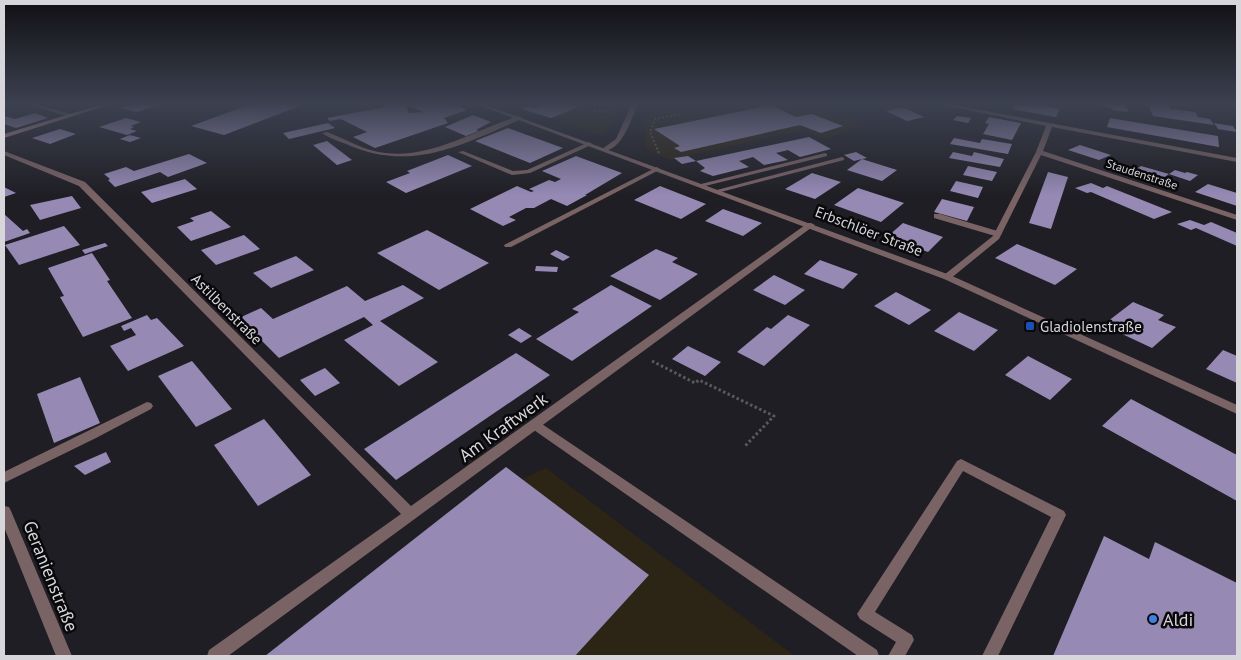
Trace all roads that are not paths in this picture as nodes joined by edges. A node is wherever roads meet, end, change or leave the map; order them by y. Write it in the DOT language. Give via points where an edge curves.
graph roads {
  1 [pos="330,135"];
  2 [pos="475,135"];
  3 [pos="564,135"];
  4 [pos="621,135"];
  5 [pos="1046,135"];
  6 [pos="1106,135"];
  7 [pos="589,144"];
  8 [pos="604,150"];
  9 [pos="461,152"];
  10 [pos="1039,152"];
  11 [pos="4,153"];
  12 [pos="825,155"];
  13 [pos="842,159"];
  14 [pos="1237,160"];
  15 [pos="657,169"];
  16 [pos="700,185"];
  17 [pos="717,191"];
  18 [pos="937,216"];
  19 [pos="1237,218"];
  20 [pos="811,225"];
  21 [pos="998,234"];
  22 [pos="508,245"];
  23 [pos="947,277"];
  24 [pos="147,406"];
  25 [pos="1237,410"];
  26 [pos="535,425"];
  27 [pos="4,478"];
  28 [pos="4,511"];
  29 [pos="411,514"];
  30 [pos="64,656"];
  31 [pos="215,656"];
  32 [pos="871,656"];
  33 [pos="896,656"];
  34 [pos="990,656"];
  1 -- 2 [label="street" via="376,153 414,154"];
  3 -- 7 [label="street, Erbschlöer Straße"];
  4 -- 8 [label="street"];
  5 -- 10 [label="street"];
  6 -- 14 [label="street"];
  7 -- 8 [label="street, Erbschlöer Straße"];
  7 -- 9 [label="street" via="528,172 512,174"];
  8 -- 15 [label="street, Erbschlöer Straße"];
  10 -- 19 [label="street, Staudenstraße"];
  10 -- 21 [label="street"];
  11 -- 29 [label="street, Astilbenstraße" via="82,184"];
  12 -- 16 [label="street"];
  13 -- 17 [label="street"];
  15 -- 16 [label="street, Erbschlöer Straße"];
  15 -- 22 [label="street"];
  16 -- 17 [label="street, Erbschlöer Straße"];
  17 -- 20 [label="street, Erbschlöer Straße"];
  18 -- 21 [label="street"];
  20 -- 23 [label="street, Erbschlöer Straße"];
  20 -- 26 [label="street, Am Kraftwerk"];
  21 -- 23 [label="street"];
  23 -- 25 [label="street, Erbschlöer Straße"];
  24 -- 27 [label="street"];
  26 -- 29 [label="street, Am Kraftwerk"];
  26 -- 32 [label="street"];
  28 -- 30 [label="street, Geranienstraße"];
  29 -- 31 [label="street, Am Kraftwerk"];
  33 -- 34 [label="street" via="906,640 865,614 961,464 1059,515"];
}
